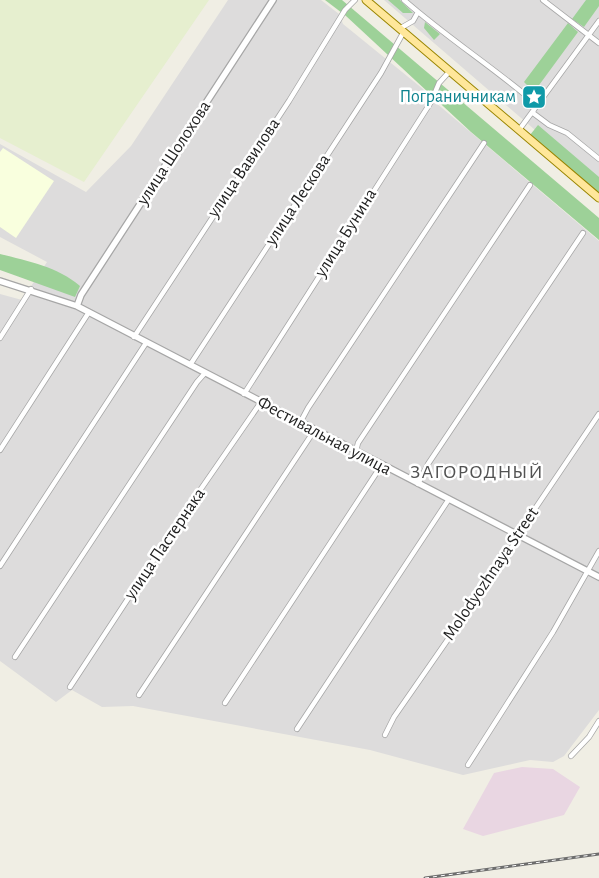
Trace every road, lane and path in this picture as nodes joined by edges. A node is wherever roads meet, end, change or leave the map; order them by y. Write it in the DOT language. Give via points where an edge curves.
graph roads {
  1 [pos="273,0"];
  2 [pos="355,0"];
  3 [pos="366,0"];
  4 [pos="404,0"];
  5 [pos="544,0"];
  6 [pos="418,12"];
  7 [pos="599,21"];
  8 [pos="401,31"];
  9 [pos="589,35"];
  10 [pos="599,43"];
  11 [pos="449,72"];
  12 [pos="533,112"];
  13 [pos="519,130"];
  14 [pos="484,143"];
  15 [pos="599,159"];
  16 [pos="530,185"];
  17 [pos="599,198"];
  18 [pos="582,233"];
  19 [pos="0,281"];
  20 [pos="31,289"];
  21 [pos="77,306"];
  22 [pos="89,312"];
  23 [pos="134,337"];
  24 [pos="0,338"];
  25 [pos="146,343"];
  26 [pos="190,366"];
  27 [pos="205,373"];
  28 [pos="244,394"];
  29 [pos="262,402"];
  30 [pos="599,414"];
  31 [pos="300,423"];
  32 [pos="314,431"];
  33 [pos="0,450"];
  34 [pos="356,451"];
  35 [pos="381,466"];
  36 [pos="418,484"];
  37 [pos="449,499"];
  38 [pos="519,537"];
  39 [pos="599,551"];
  40 [pos="0,566"];
  41 [pos="587,570"];
  42 [pos="599,577"];
  43 [pos="15,657"];
  44 [pos="70,687"];
  45 [pos="139,695"];
  46 [pos="225,703"];
  47 [pos="599,721"];
  48 [pos="297,729"];
  49 [pos="385,735"];
  50 [pos="571,756"];
  51 [pos="468,765"];
  1 -- 21 [label="street, улица Шолохова" via="81,295"];
  2 -- 23 [label="street, улица Вавилова" via="345,10"];
  3 -- 8 [label="main road"];
  4 -- 6 [label="street"];
  5 -- 9 [label="street"];
  6 -- 8 [label="street, улица Лескова"];
  6 -- 12 [label="street" via="535,103"];
  7 -- 9 [label="street"];
  8 -- 11 [label="main road"];
  8 -- 26 [label="street, улица Лескова" via="376,81"];
  9 -- 10 [label="street"];
  9 -- 12 [label="street"];
  11 -- 13 [label="main road"];
  11 -- 28 [label="street, улица Бунина"];
  12 -- 13 [label="street"];
  12 -- 15 [label="street"];
  13 -- 17 [label="main road"];
  14 -- 31 [label="street"];
  16 -- 34 [label="street" via="358,443"];
  18 -- 36 [label="street"];
  19 -- 20 [label="street, Фестивальная улица"];
  20 -- 21 [label="street, Фестивальная улица"];
  20 -- 24 [label="street"];
  21 -- 22 [label="street, Фестивальная улица"];
  22 -- 23 [label="street, Фестивальная улица"];
  22 -- 33 [label="street"];
  23 -- 25 [label="street, Фестивальная улица"];
  25 -- 26 [label="street, Фестивальная улица"];
  25 -- 40 [label="street"];
  26 -- 27 [label="street, Фестивальная улица"];
  27 -- 28 [label="street, Фестивальная улица"];
  27 -- 43 [label="street"];
  28 -- 29 [label="street, Фестивальная улица"];
  29 -- 31 [label="street, Фестивальная улица"];
  29 -- 44 [label="street, улица Пастернака"];
  30 -- 38 [label="street, Molodyozhnaya Street"];
  31 -- 32 [label="street, Фестивальная улица"];
  32 -- 34 [label="street, Фестивальная улица"];
  32 -- 45 [label="street"];
  34 -- 35 [label="street, Фестивальная улица"];
  35 -- 36 [label="street, Фестивальная улица"];
  35 -- 46 [label="street"];
  36 -- 37 [label="street, Фестивальная улица"];
  37 -- 38 [label="street, Фестивальная улица"];
  37 -- 48 [label="street"];
  38 -- 41 [label="street, Фестивальная улица"];
  38 -- 49 [label="street, Molodyozhnaya Street" via="394,717"];
  39 -- 41 [label="street"];
  41 -- 42 [label="street, Фестивальная улица"];
  41 -- 51 [label="street" via="553,632"];
  47 -- 50 [label="street"];
}
